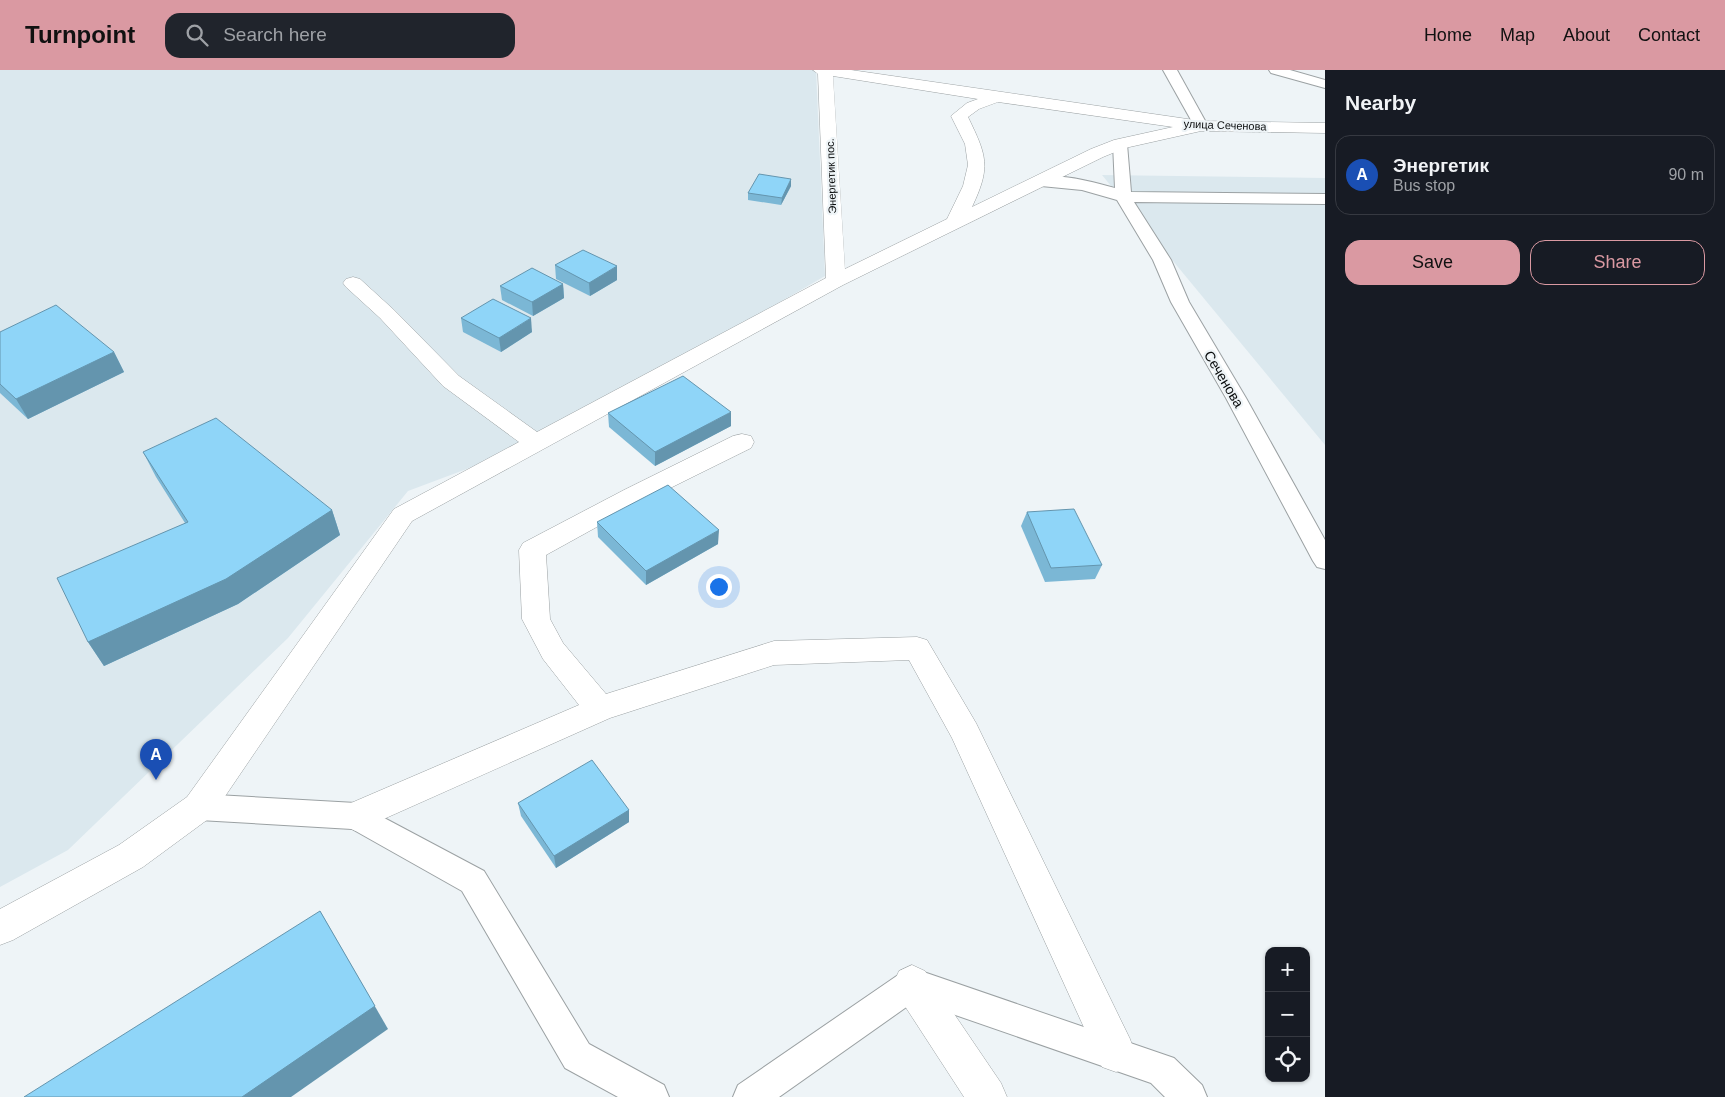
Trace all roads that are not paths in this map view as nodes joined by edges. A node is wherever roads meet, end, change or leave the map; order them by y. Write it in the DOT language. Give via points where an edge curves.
graph roads {
  1 [pos="823,70"];
  2 [pos="1170,70"];
  3 [pos="1276,70"];
  4 [pos="902,84"];
  5 [pos="1325,84"];
  6 [pos="996,98"];
  7 [pos="948,110"];
  8 [pos="1096,112"];
  9 [pos="1201,126"];
  10 [pos="1325,128"];
  11 [pos="1120,144"];
  12 [pos="1041,181"];
  13 [pos="972,188"];
  14 [pos="1122,197"];
  15 [pos="1325,199"];
  16 [pos="1004,200"];
  17 [pos="954,224"];
  18 [pos="836,280"];
  19 [pos="353,283"];
  20 [pos="742,442"];
  21 [pos="536,443"];
  22 [pos="1325,561"];
  23 [pos="600,709"];
  24 [pos="199,807"];
  25 [pos="356,816"];
  26 [pos="0,928"];
  27 [pos="912,984"];
  28 [pos="1116,1053"];
  29 [pos="652,1097"];
  30 [pos="750,1097"];
  31 [pos="987,1097"];
  32 [pos="1190,1097"];
  1 -- 4 [label="street, улица Сеченова"];
  1 -- 18 [label="street, Энергетик пос."];
  2 -- 9 [label="lane"];
  3 -- 5 [label="lane"];
  4 -- 6 [label="street, улица Сеченова"];
  4 -- 7 [label="street, улица Сеченова"];
  6 -- 7 [label="street, улица Сеченова"];
  6 -- 8 [label="street, улица Сеченова"];
  7 -- 13 [label="street" via="974,145 977,164"];
  8 -- 9 [label="street, улица Сеченова"];
  8 -- 11 [label="street, улица Сеченова" via="1123,125"];
  9 -- 10 [label="street, улица Сеченова"];
  9 -- 11 [label="street"];
  11 -- 12 [label="street"];
  11 -- 14 [label="lane"];
  12 -- 14 [label="lane" via="1088,184"];
  12 -- 16 [label="street"];
  13 -- 16 [label="street" via="980,196"];
  13 -- 17 [label="street"];
  14 -- 15 [label="lane"];
  14 -- 22 [label="lane, Сеченова" via="1162,260 1184,310"];
  16 -- 17 [label="street"];
  17 -- 18 [label="street"];
  18 -- 21 [label="street"];
  19 -- 21 [label="street" via="451,380"];
  20 -- 23 [label="street" via="532,550 536,619 553,651"];
  21 -- 24 [label="street" via="403,515"];
  23 -- 25 [label="street"];
  23 -- 28 [label="street" via="774,653 917,648 965,732"];
  24 -- 25 [label="lane"];
  24 -- 26 [label="street" via="131,856"];
  25 -- 29 [label="lane" via="473,881 577,1056"];
  27 -- 28 [label="lane"];
  27 -- 30 [label="lane"];
  27 -- 31 [label="street"];
  28 -- 32 [label="lane" via="1162,1070"];
}
